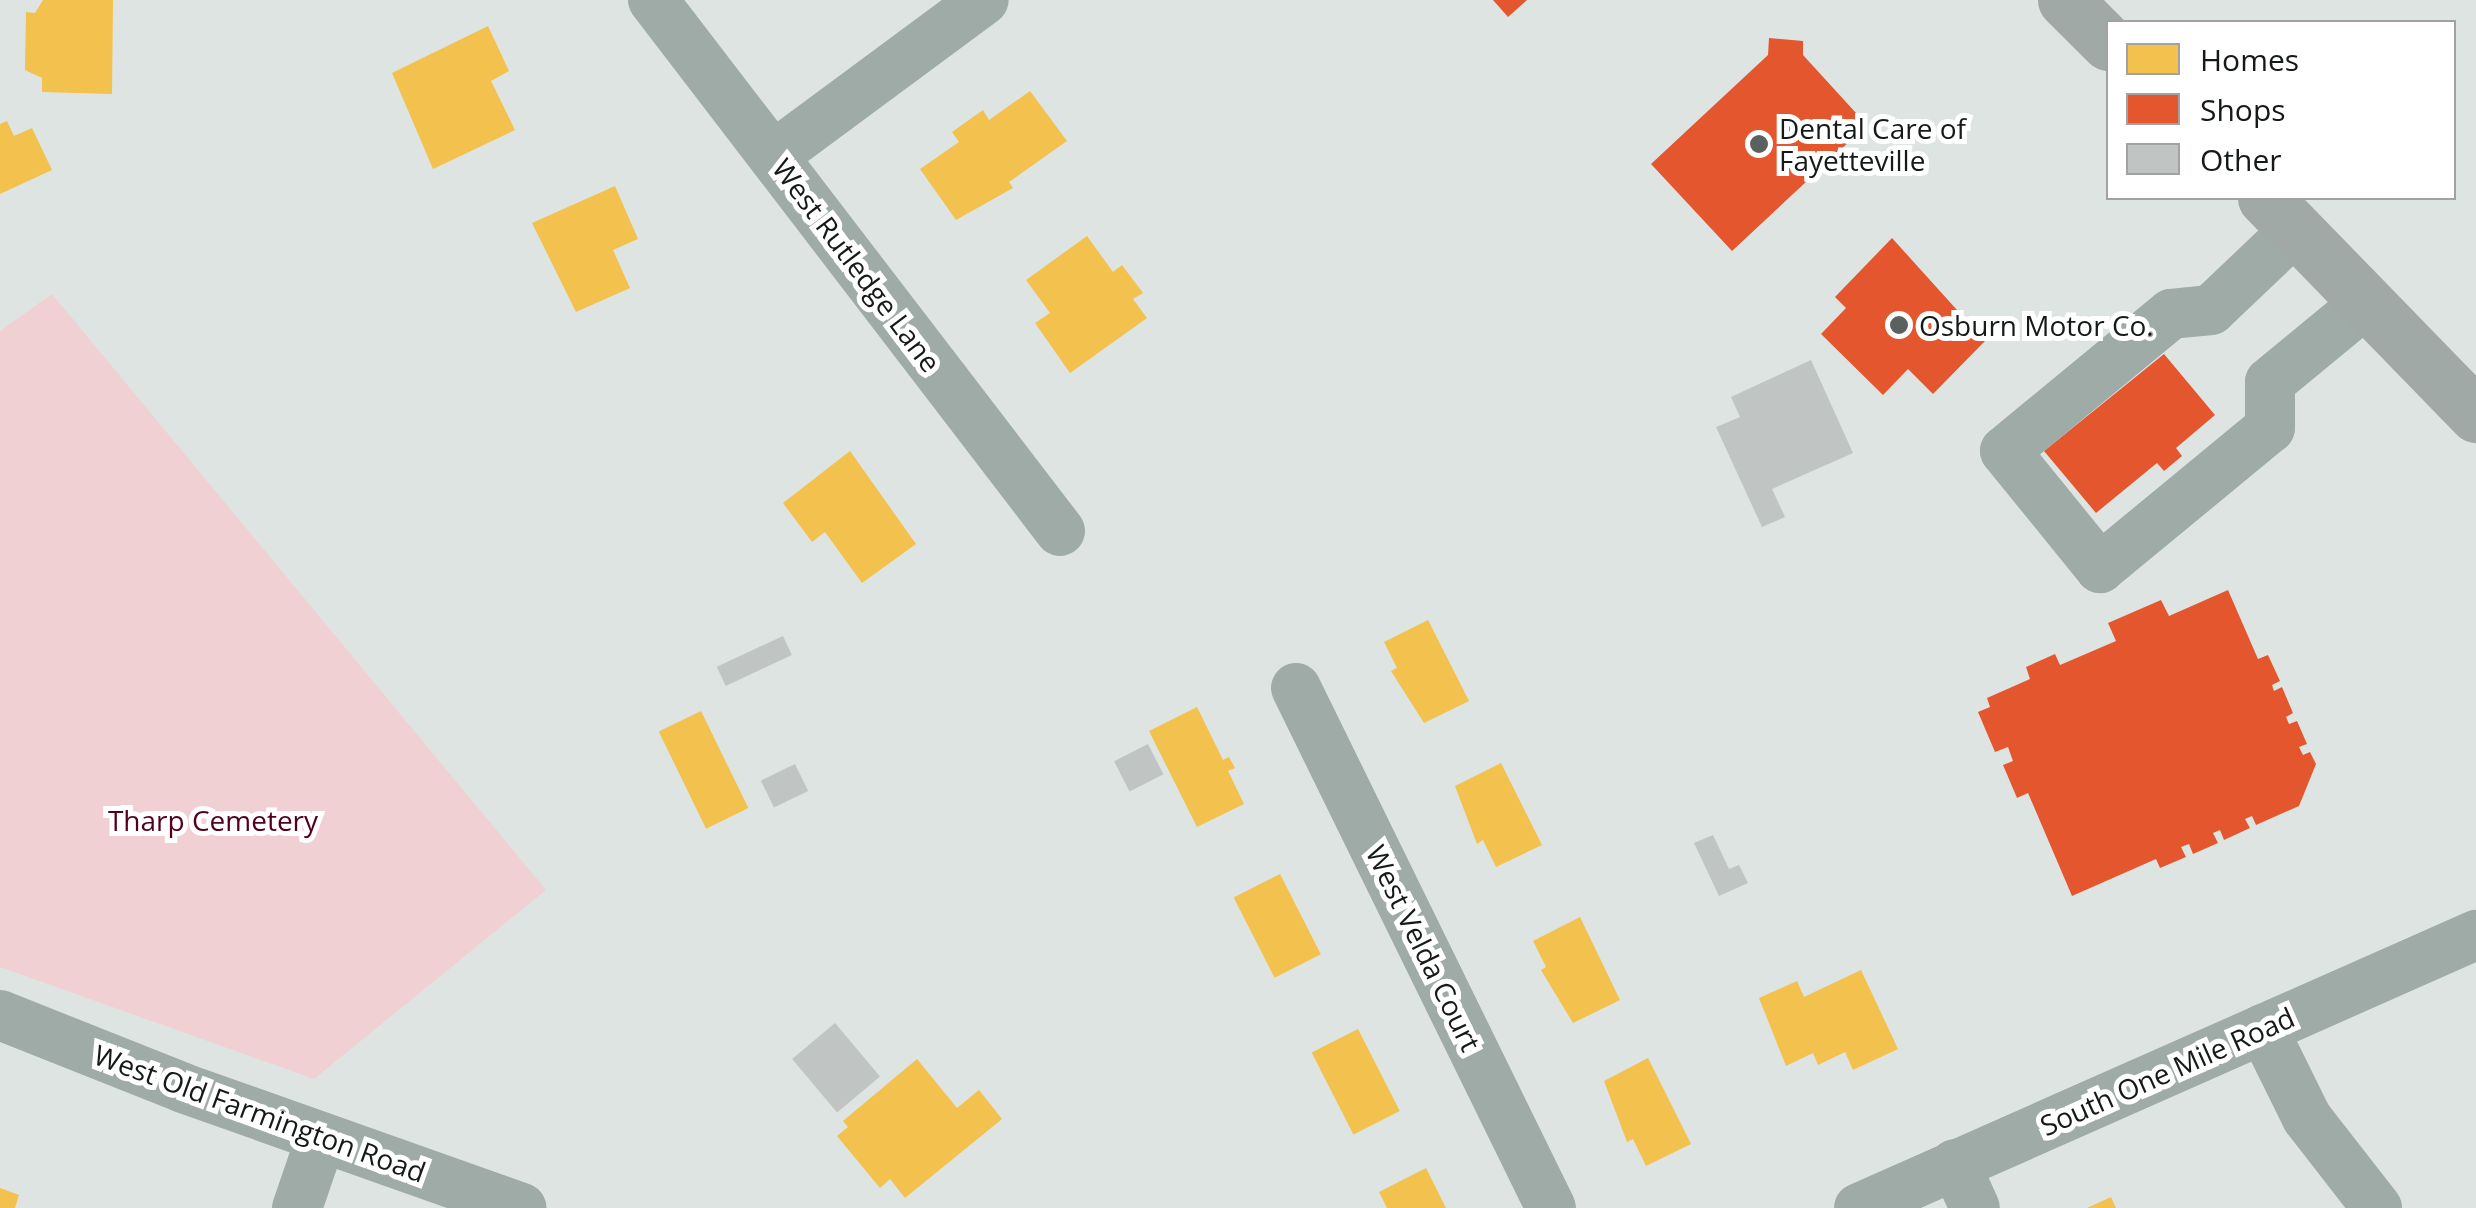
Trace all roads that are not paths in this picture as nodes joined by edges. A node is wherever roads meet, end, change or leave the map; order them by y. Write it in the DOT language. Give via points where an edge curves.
graph roads {
  1 [pos="652,0"];
  2 [pos="984,0"];
  3 [pos="2064,0"];
  4 [pos="2106,42"];
  5 [pos="773,156"];
  6 [pos="2280,213"];
  7 [pos="2367,302"];
  8 [pos="2476,416"];
  9 [pos="1060,532"];
  10 [pos="1296,688"];
  11 [pos="2476,935"];
  12 [pos="0,1015"];
  13 [pos="2263,1029"];
  14 [pos="322,1138"];
  15 [pos="1965,1186"];
  16 [pos="297,1208"];
  17 [pos="521,1208"];
  18 [pos="1551,1208"];
  19 [pos="1859,1208"];
  20 [pos="2377,1208"];
  1 -- 5 [label="street, West Rutledge Lane"];
  2 -- 5 [label="street"];
  3 -- 4 [label="highway"];
  5 -- 9 [label="street, West Rutledge Lane"];
  6 -- 7 [label="highway"];
  6 -- 7 [label="street" via="2211,310 2171,314 2005,451 2100,568 2270,428 2270,382"];
  7 -- 8 [label="highway"];
  10 -- 18 [label="street, West Velda Court"];
  11 -- 13 [label="street, South One Mile Road"];
  12 -- 14 [label="street, West Old Farmington Road"];
  13 -- 15 [label="street, South One Mile Road"];
  13 -- 20 [label="street" via="2307,1118"];
  14 -- 16 [label="street"];
  14 -- 17 [label="street, West Old Farmington Road"];
  15 -- 19 [label="street, South One Mile Road"];
}
